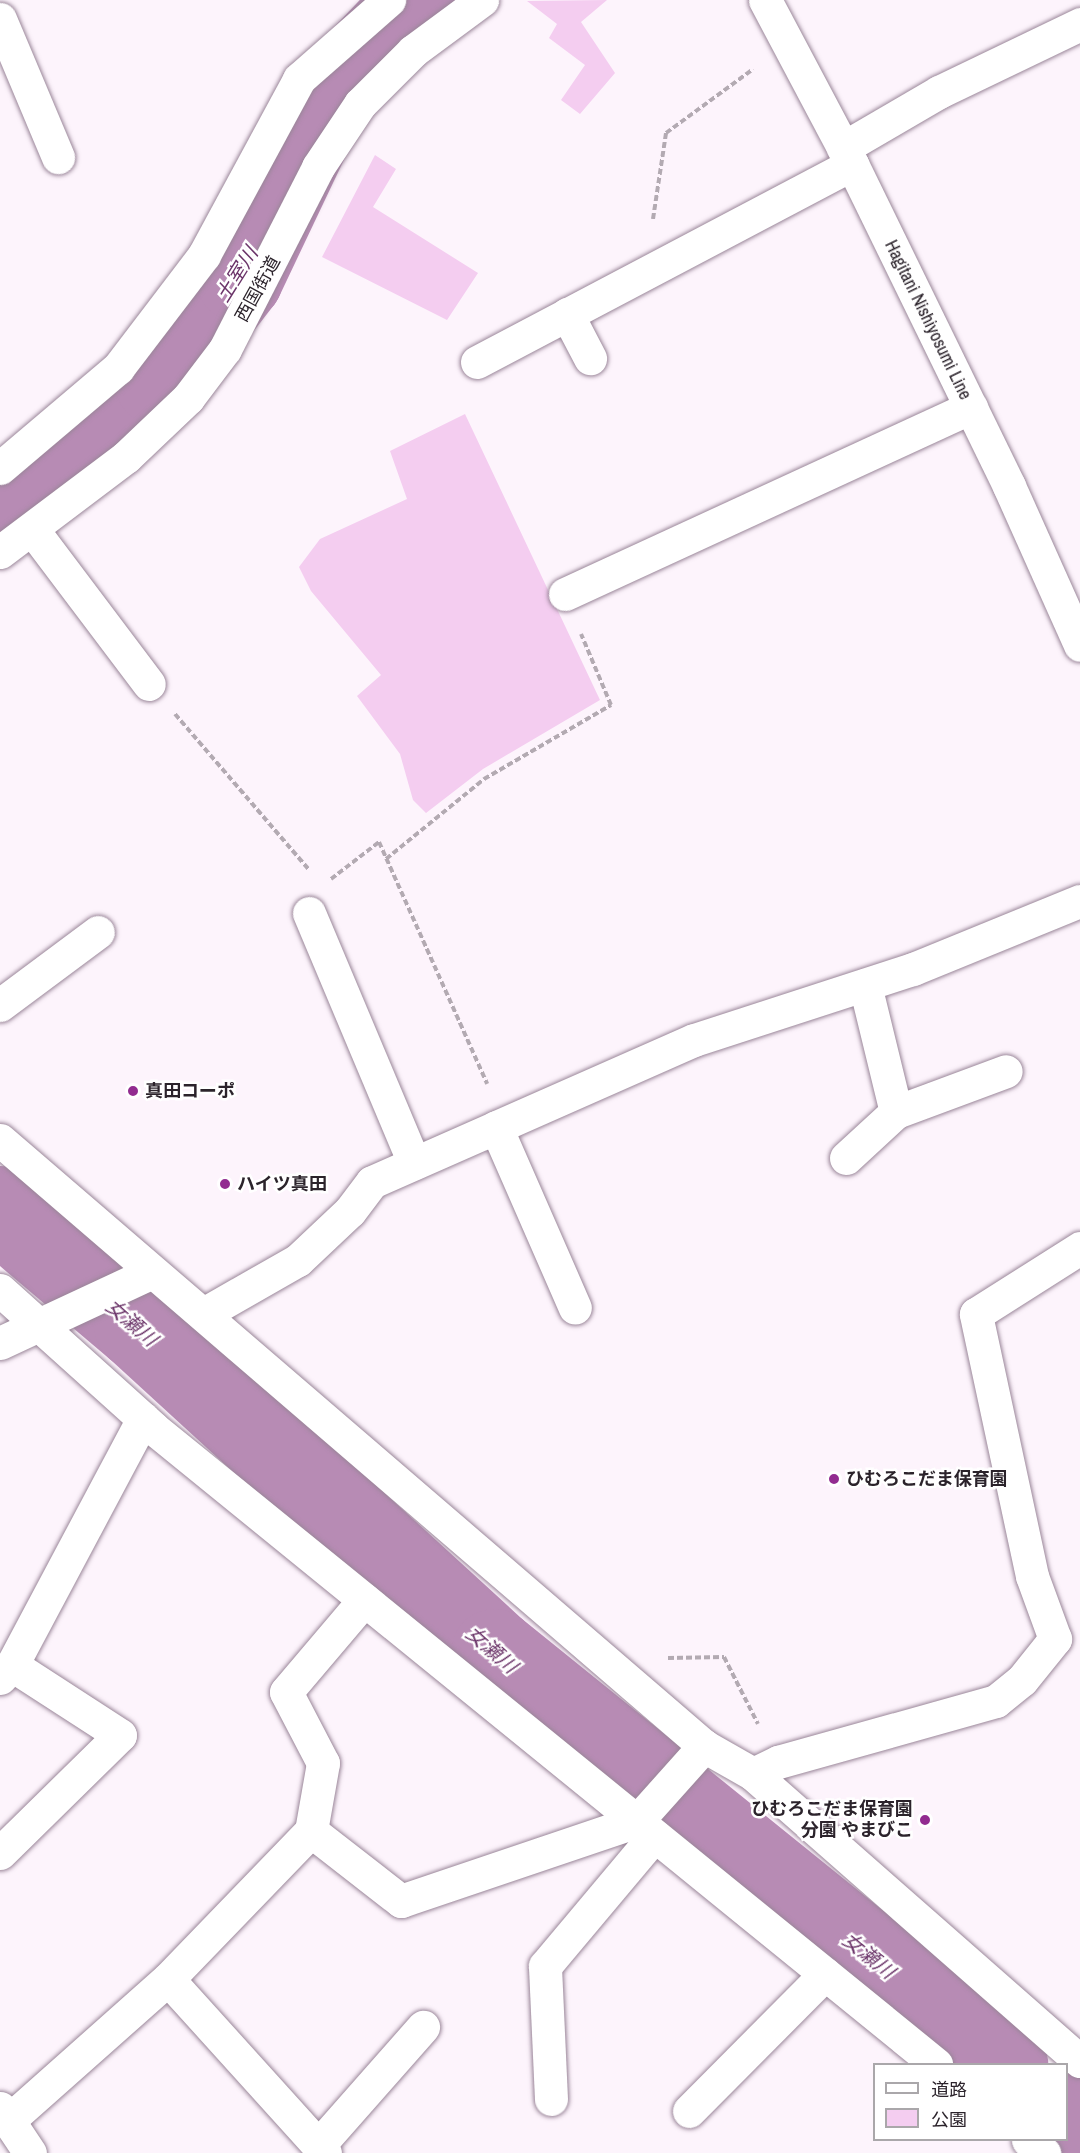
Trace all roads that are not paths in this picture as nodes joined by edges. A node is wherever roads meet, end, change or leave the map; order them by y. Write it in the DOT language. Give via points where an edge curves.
graph roads {
  1 [pos="389,0"];
  2 [pos="482,0"];
  3 [pos="765,0"];
  4 [pos="0,20"];
  5 [pos="1080,24"];
  6 [pos="10,70"];
  7 [pos="847,156"];
  8 [pos="58,157"];
  9 [pos="567,314"];
  10 [pos="590,358"];
  11 [pos="477,362"];
  12 [pos="970,407"];
  13 [pos="0,468"];
  14 [pos="32,530"];
  15 [pos="0,552"];
  16 [pos="565,594"];
  17 [pos="1080,645"];
  18 [pos="149,684"];
  19 [pos="316,900"];
  20 [pos="1080,901"];
  21 [pos="98,932"];
  22 [pos="865,985"];
  23 [pos="0,1005"];
  24 [pos="1006,1071"];
  25 [pos="896,1113"];
  26 [pos="500,1125"];
  27 [pos="0,1140"];
  28 [pos="846,1158"];
  29 [pos="414,1163"];
  30 [pos="1080,1248"];
  31 [pos="144,1276"];
  32 [pos="0,1290"];
  33 [pos="575,1308"];
  34 [pos="205,1313"];
  35 [pos="53,1318"];
  36 [pos="0,1342"];
  37 [pos="143,1419"];
  38 [pos="364,1600"];
  39 [pos="1068,1640"];
  40 [pos="6,1672"];
  41 [pos="704,1746"];
  42 [pos="765,1768"];
  43 [pos="645,1828"];
  44 [pos="311,1831"];
  45 [pos="0,1853"];
  46 [pos="825,1974"];
  47 [pos="168,1979"];
  48 [pos="423,2027"];
  49 [pos="1080,2061"];
  50 [pos="935,2063"];
  51 [pos="551,2099"];
  52 [pos="689,2111"];
  53 [pos="4,2115"];
  54 [pos="1030,2141"];
  55 [pos="322,2149"];
  56 [pos="30,2153"];
  57 [pos="1044,2153"];
  1 -- 13 [label="street" via="299,79 204,255 118,368"];
  2 -- 14 [label="street, 西国街道" via="413,51 360,104 318,167 225,349 188,398 126,457"];
  3 -- 7 [label="street, Hagitani Nishiyosumi Line"];
  4 -- 6 [label="street"];
  5 -- 7 [label="street" via="939,92"];
  6 -- 8 [label="street"];
  7 -- 9 [label="street"];
  7 -- 12 [label="street, Hagitani Nishiyosumi Line"];
  9 -- 10 [label="street"];
  9 -- 11 [label="street"];
  12 -- 16 [label="street"];
  12 -- 17 [label="street, Hagitani Nishiyosumi Line"];
  14 -- 15 [label="street, 西国街道"];
  14 -- 18 [label="street"];
  19 -- 29 [label="street"];
  20 -- 22 [label="street"];
  21 -- 23 [label="street"];
  22 -- 25 [label="street"];
  22 -- 26 [label="street" via="694,1040"];
  24 -- 25 [label="street"];
  25 -- 28 [label="street"];
  26 -- 29 [label="street"];
  26 -- 33 [label="street"];
  27 -- 31 [label="street"];
  29 -- 34 [label="street" via="372,1182 350,1210 298,1260"];
  30 -- 39 [label="street" via="976,1314 1032,1576"];
  31 -- 34 [label="street"];
  31 -- 35 [label="street"];
  32 -- 35 [label="street"];
  34 -- 41 [label="street"];
  35 -- 36 [label="street"];
  35 -- 37 [label="street"];
  37 -- 38 [label="street"];
  37 -- 40 [label="street"];
  38 -- 43 [label="street"];
  38 -- 44 [label="street" via="286,1692 323,1763"];
  39 -- 42 [label="street" via="996,1701"];
  40 -- 45 [label="street" via="120,1735"];
  41 -- 42 [label="street"];
  41 -- 43 [label="street"];
  42 -- 49 [label="street"];
  43 -- 44 [label="street" via="401,1901"];
  43 -- 46 [label="street"];
  43 -- 51 [label="street" via="545,1966"];
  44 -- 47 [label="street"];
  46 -- 50 [label="street"];
  46 -- 52 [label="street"];
  47 -- 53 [label="street"];
  47 -- 55 [label="street"];
  48 -- 55 [label="street"];
  53 -- 56 [label="street"];
  54 -- 57 [label="street"];
}
